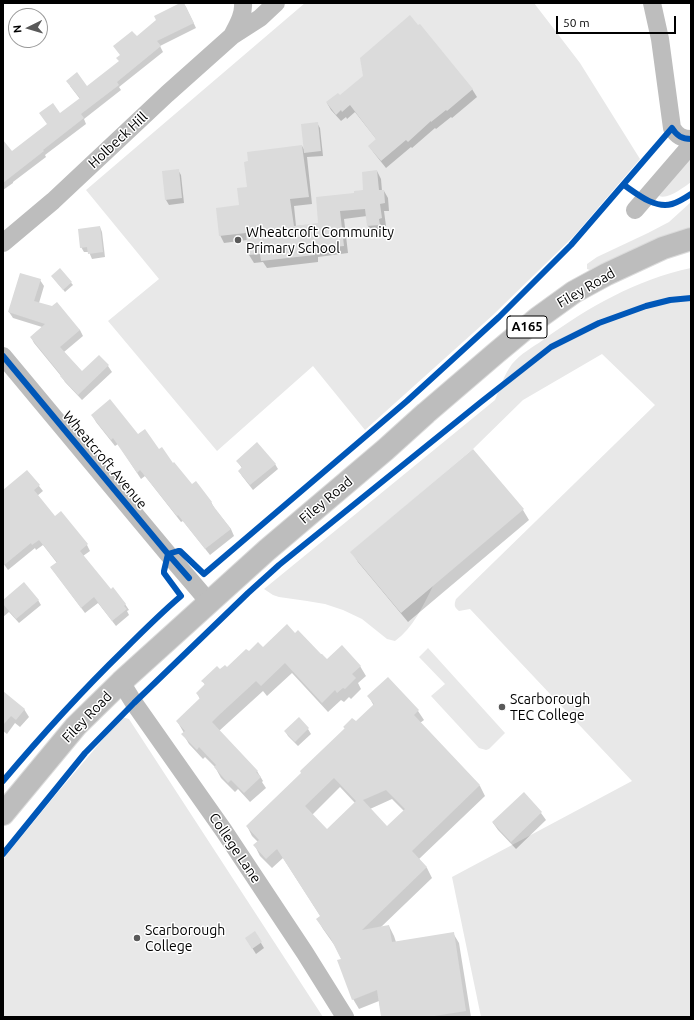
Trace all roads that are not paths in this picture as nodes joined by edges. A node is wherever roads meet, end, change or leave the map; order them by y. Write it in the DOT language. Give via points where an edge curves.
graph roads {
  1 [pos="243,3"];
  2 [pos="276,3"];
  3 [pos="652,3"];
  4 [pos="232,36"];
  5 [pos="691,139"];
  6 [pos="691,145"];
  7 [pos="635,210"];
  8 [pos="691,239"];
  9 [pos="3,243"];
  10 [pos="691,253"];
  11 [pos="3,356"];
  12 [pos="385,450"];
  13 [pos="209,602"];
  14 [pos="121,682"];
  15 [pos="3,814"];
  16 [pos="345,1017"];
  1 -- 4 [label="street, Holbeck Hill" via="240,20"];
  2 -- 4 [label="street, Holbeck Hill" via="260,18"];
  3 -- 5 [label="street" via="660,39 672,128 682,138"];
  4 -- 9 [label="street, Holbeck Hill" via="53,201"];
  6 -- 7 [label="street"];
  8 -- 12 [label="highway, Filey Road / A165" via="664,248 574,292 496,353"];
  10 -- 12 [label="highway" via="591,293 537,333 436,419"];
  11 -- 13 [label="street, Wheatcroft Avenue"];
  12 -- 13 [label="highway, Filey Road / A165"];
  13 -- 14 [label="highway, Filey Road / A165"];
  14 -- 15 [label="highway, Filey Road / A165" via="76,726"];
  14 -- 16 [label="street, College Lane" via="305,953"];
}
